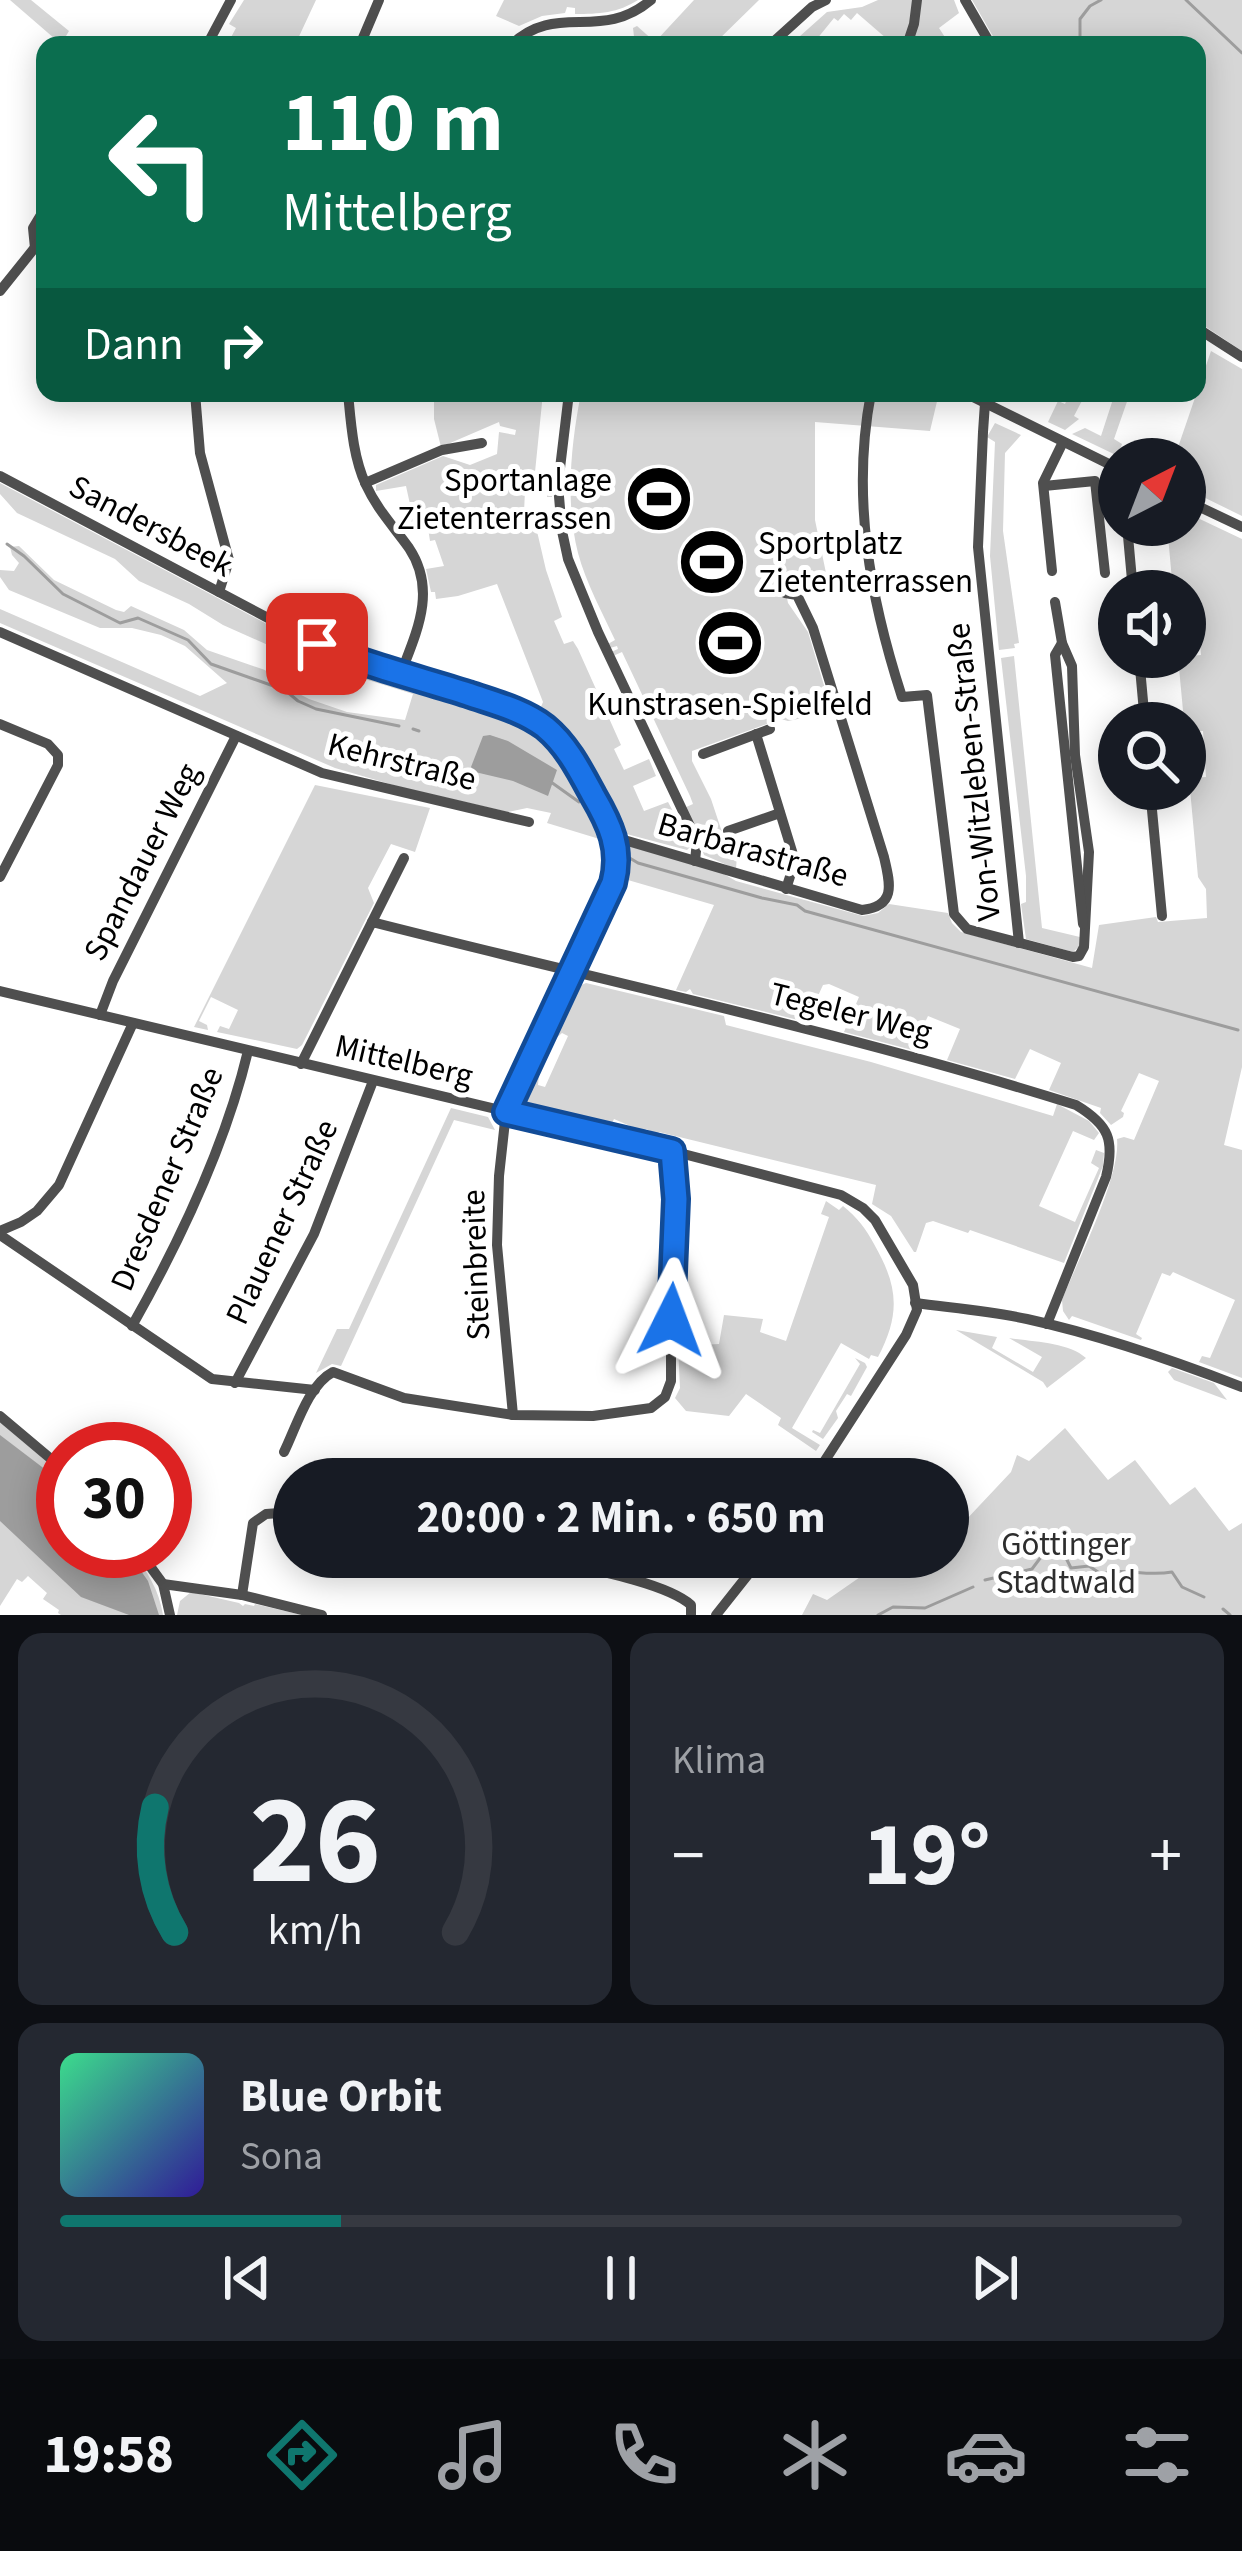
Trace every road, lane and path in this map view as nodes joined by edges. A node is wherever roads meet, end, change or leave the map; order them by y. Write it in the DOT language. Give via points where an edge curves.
graph roads {
  1 [pos="231,0"];
  2 [pos="379,0"];
  3 [pos="651,0"];
  4 [pos="826,0"];
  5 [pos="917,0"];
  6 [pos="964,0"];
  7 [pos="212,36"];
  8 [pos="364,36"];
  9 [pos="522,36"];
  10 [pos="780,36"];
  11 [pos="910,36"];
  12 [pos="986,36"];
  13 [pos="36,223"];
  14 [pos="35,248"];
  15 [pos="0,291"];
  16 [pos="1206,334"];
  17 [pos="1242,357"];
  18 [pos="196,402"];
  19 [pos="349,402"];
  20 [pos="568,402"];
  21 [pos="871,402"];
  22 [pos="988,402"];
  23 [pos="995,402"];
  24 [pos="1063,442"];
  25 [pos="482,443"];
  26 [pos="1098,459"];
  27 [pos="1098,461"];
  28 [pos="0,476"];
  29 [pos="1095,481"];
  30 [pos="365,483"];
  31 [pos="1044,486"];
  32 [pos="1206,510"];
  33 [pos="1242,527"];
  34 [pos="1105,570"];
  35 [pos="1052,571"];
  36 [pos="219,592"];
  37 [pos="785,593"];
  38 [pos="1055,602"];
  39 [pos="0,632"];
  40 [pos="401,673"];
  41 [pos="0,724"];
  42 [pos="770,728"];
  43 [pos="756,734"];
  44 [pos="236,736"];
  45 [pos="703,754"];
  46 [pos="1152,810"];
  47 [pos="780,813"];
  48 [pos="529,822"];
  49 [pos="728,831"];
  50 [pos="614,838"];
  51 [pos="404,858"];
  52 [pos="694,861"];
  53 [pos="0,877"];
  54 [pos="786,889"];
  55 [pos="1162,916"];
  56 [pos="372,922"];
  57 [pos="1018,943"];
  58 [pos="570,973"];
  59 [pos="0,991"];
  60 [pos="100,1015"];
  61 [pos="134,1023"];
  62 [pos="248,1051"];
  63 [pos="301,1064"];
  64 [pos="373,1081"];
  65 [pos="506,1112"];
  66 [pos="672,1151"];
  67 [pos="0,1233"];
  68 [pos="915,1306"];
  69 [pos="1047,1324"];
  70 [pos="132,1326"];
  71 [pos="235,1383"];
  72 [pos="1242,1388"];
  73 [pos="315,1390"];
  74 [pos="513,1415"];
  75 [pos="0,1416"];
  76 [pos="36,1446"];
  77 [pos="284,1453"];
  78 [pos="826,1458"];
  79 [pos="273,1514"];
  80 [pos="159,1578"];
  81 [pos="622,1578"];
  82 [pos="745,1578"];
  83 [pos="163,1584"];
  84 [pos="242,1595"];
  85 [pos="170,1615"];
  86 [pos="322,1615"];
  87 [pos="691,1615"];
  88 [pos="716,1615"];
  1 -- 7 [label="street"];
  2 -- 8 [label="street"];
  3 -- 9 [label="street" via="616,20 545,24"];
  4 -- 10 [label="street"];
  5 -- 11 [label="street"];
  6 -- 12 [label="street"];
  13 -- 14 [label="street"];
  14 -- 15 [label="street"];
  16 -- 17 [label="street"];
  18 -- 36 [label="street" via="200,453 229,560"];
  19 -- 30 [label="street"];
  20 -- 52 [label="street" via="559,485 568,559 697,841"];
  21 -- 57 [label="street, Von-Witzleben-Straße" via="862,491 870,578 902,697 927,695 954,914 971,931"];
  22 -- 57 [label="street, Von-Witzleben-Straße" via="978,547"];
  23 -- 24 [label="street"];
  24 -- 26 [label="street"];
  24 -- 31 [label="street"];
  25 -- 30 [label="street" via="442,450"];
  27 -- 29 [label="street"];
  28 -- 36 [label="street, Sandersbeek"];
  29 -- 31 [label="street"];
  29 -- 34 [label="street"];
  30 -- 40 [label="street" via="422,579 422,615"];
  31 -- 35 [label="street"];
  32 -- 33 [label="street"];
  36 -- 40 [label="street, Sandersbeek" via="317,644"];
  37 -- 54 [label="street, Barbarastraße" via="797,595 813,628 889,892 862,910"];
  38 -- 57 [label="street" via="1072,666 1070,755 1089,852 1085,939 1073,957"];
  39 -- 44 [label="street, Kehrstraße"];
  40 -- 50 [label="street, Sandersbeek" via="543,725 578,767"];
  41 -- 53 [label="street" via="48,744 58,765"];
  42 -- 43 [label="street"];
  43 -- 45 [label="street"];
  43 -- 47 [label="street"];
  44 -- 48 [label="street, Kehrstraße" via="333,777"];
  44 -- 60 [label="street, Spandauer Weg"];
  46 -- 55 [label="street"];
  47 -- 49 [label="street"];
  47 -- 54 [label="street" via="795,861"];
  50 -- 52 [label="street, Barbarastraße"];
  50 -- 58 [label="street" via="613,883"];
  51 -- 56 [label="street"];
  52 -- 54 [label="street, Barbarastraße"];
  56 -- 58 [label="street, Tegeler Weg"];
  56 -- 63 [label="street"];
  58 -- 65 [label="street"];
  58 -- 69 [label="street, Tegeler Weg" via="943,1065 1090,1114 1108,1133 1110,1161"];
  59 -- 60 [label="street, Mittelberg"];
  60 -- 61 [label="street, Mittelberg"];
  61 -- 62 [label="street, Mittelberg"];
  61 -- 67 [label="street" via="59,1185 37,1211"];
  62 -- 63 [label="street, Mittelberg"];
  62 -- 70 [label="street, Dresdener Straße" via="204,1178"];
  63 -- 64 [label="street, Mittelberg"];
  64 -- 65 [label="street, Mittelberg"];
  64 -- 71 [label="street, Plauener Straße" via="314,1234"];
  65 -- 66 [label="street, Mittelberg"];
  65 -- 74 [label="street, Steinbreite" via="496,1245"];
  66 -- 68 [label="street, Mittelberg" via="824,1190 862,1208 913,1285"];
  66 -- 74 [label="street" via="676,1235 665,1397 651,1408 593,1416"];
  67 -- 70 [label="street"];
  68 -- 69 [label="street"];
  68 -- 78 [label="street"];
  69 -- 72 [label="street"];
  70 -- 71 [label="street" via="198,1372"];
  71 -- 73 [label="street"];
  73 -- 74 [label="street" via="333,1372 404,1398"];
  73 -- 77 [label="street"];
  75 -- 76 [label="street"];
  79 -- 84 [label="street" via="253,1523"];
  80 -- 83 [label="street"];
  81 -- 87 [label="street" via="679,1597"];
  82 -- 88 [label="street"];
  83 -- 84 [label="street"];
  83 -- 85 [label="street"];
  84 -- 86 [label="street"];
}
